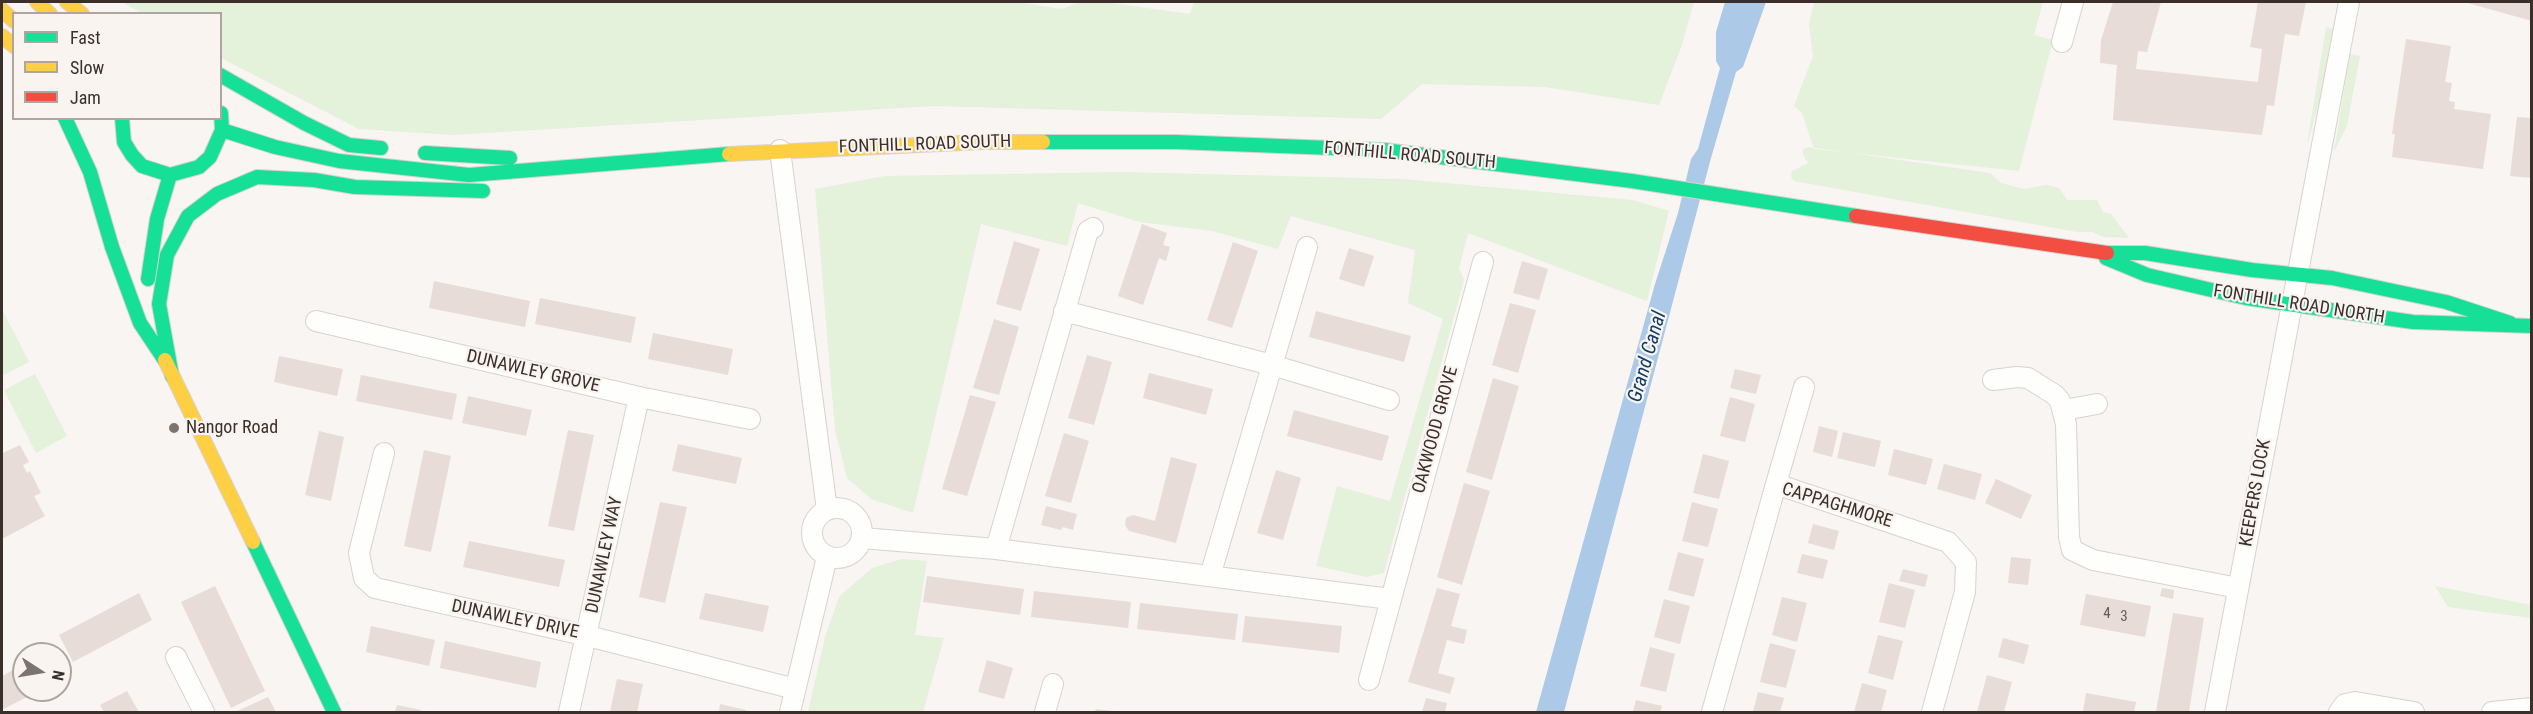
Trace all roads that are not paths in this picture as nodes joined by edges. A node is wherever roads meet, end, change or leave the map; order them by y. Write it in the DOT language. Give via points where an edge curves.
graph roads {
  1 [pos="68,2"];
  2 [pos="2073,2"];
  3 [pos="2349,2"];
  4 [pos="80,12"];
  5 [pos="2062,42"];
  6 [pos="222,76"];
  7 [pos="66,120"];
  8 [pos="221,120"];
  9 [pos="118,122"];
  10 [pos="222,130"];
  11 [pos="391,149"];
  12 [pos="780,150"];
  13 [pos="412,152"];
  14 [pos="305,154"];
  15 [pos="639,162"];
  16 [pos="538,171"];
  17 [pos="170,175"];
  18 [pos="623,175"];
  19 [pos="314,180"];
  20 [pos="493,190"];
  21 [pos="1759,202"];
  22 [pos="1093,228"];
  23 [pos="1307,247"];
  24 [pos="2094,254"];
  25 [pos="1483,262"];
  26 [pos="135,265"];
  27 [pos="2297,273"];
  28 [pos="2291,304"];
  29 [pos="1064,311"];
  30 [pos="316,321"];
  31 [pos="2510,323"];
  32 [pos="2532,326"];
  33 [pos="164,359"];
  34 [pos="1272,365"];
  35 [pos="172,376"];
  36 [pos="1993,380"];
  37 [pos="1804,387"];
  38 [pos="639,397"];
  39 [pos="1389,400"];
  40 [pos="2097,404"];
  41 [pos="2064,410"];
  42 [pos="750,419"];
  43 [pos="384,453"];
  44 [pos="1776,484"];
  45 [pos="827,510"];
  46 [pos="862,538"];
  47 [pos="996,549"];
  48 [pos="827,557"];
  49 [pos="1210,576"];
  50 [pos="2238,588"];
  51 [pos="1390,599"];
  52 [pos="588,636"];
  53 [pos="177,657"];
  54 [pos="1369,680"];
  55 [pos="1053,684"];
  56 [pos="795,689"];
  57 [pos="2532,708"];
  58 [pos="204,712"];
  59 [pos="334,712"];
  60 [pos="569,712"];
  61 [pos="790,712"];
  62 [pos="1045,712"];
  63 [pos="1712,712"];
  64 [pos="1932,712"];
  65 [pos="2215,712"];
  66 [pos="2339,712"];
  67 [pos="2414,712"];
  68 [pos="2492,712"];
  1 -- 4 [label="main road"];
  2 -- 5 [label="street"];
  3 -- 27 [label="street, KEEPERS LOCK"];
  6 -- 11 [label="main road" via="349,145"];
  7 -- 26 [label="main road"];
  8 -- 10 [label="main road"];
  9 -- 17 [label="main road" via="124,142 142,166"];
  10 -- 14 [label="main road, FONTHILL ROAD SOUTH"];
  10 -- 17 [label="main road" via="218,144 199,167"];
  12 -- 15 [label="main road, FONTHILL ROAD SOUTH"];
  12 -- 21 [label="main road, FONTHILL ROAD SOUTH" via="983,142 1176,142 1384,150 1632,181"];
  12 -- 45 [label="street"];
  13 -- 16 [label="main road" via="508,157"];
  14 -- 16 [label="main road, FONTHILL ROAD SOUTH" via="469,175"];
  14 -- 19 [label="main road"];
  15 -- 16 [label="main road, FONTHILL ROAD SOUTH"];
  15 -- 18 [label="main road"];
  17 -- 26 [label="main road"];
  19 -- 20 [label="main road" via="355,187"];
  19 -- 35 [label="main road" via="248,179 217,194 188,216 167,255 159,304"];
  21 -- 24 [label="main road, FONTHILL ROAD NORTH"];
  22 -- 29 [label="street" via="1088,231"];
  23 -- 34 [label="street"];
  24 -- 27 [label="main road, FONTHILL ROAD NORTH" via="2145,253"];
  24 -- 28 [label="main road, FONTHILL ROAD NORTH" via="2147,275 2216,293"];
  25 -- 51 [label="street, OAKWOOD GROVE"];
  26 -- 33 [label="main road" via="147,293"];
  26 -- 33 [label="main road" via="140,323"];
  27 -- 28 [label="street, KEEPERS LOCK"];
  27 -- 31 [label="main road, FONTHILL ROAD NORTH" via="2446,302"];
  28 -- 31 [label="main road, FONTHILL ROAD NORTH" via="2413,322"];
  28 -- 50 [label="street, KEEPERS LOCK"];
  29 -- 34 [label="street"];
  29 -- 47 [label="street"];
  30 -- 38 [label="street, DUNAWLEY GROVE"];
  31 -- 32 [label="main road, FONTHILL ROAD NORTH"];
  33 -- 35 [label="main road"];
  34 -- 39 [label="street"];
  34 -- 49 [label="street"];
  35 -- 59 [label="main road"];
  36 -- 41 [label="street" via="2028,378 2055,394"];
  37 -- 44 [label="street"];
  38 -- 42 [label="street, DUNAWLEY GROVE"];
  38 -- 52 [label="street, DUNAWLEY WAY"];
  40 -- 41 [label="street"];
  41 -- 50 [label="street" via="2072,550 2093,560"];
  43 -- 52 [label="street, DUNAWLEY DRIVE" via="359,553 364,578 375,588"];
  44 -- 63 [label="street, CAPPAGHMORE"];
  44 -- 64 [label="street, CAPPAGHMORE" via="1948,542 1966,562 1965,592"];
  45 -- 46 [label="street" via="849,511 860,523"];
  45 -- 48 [label="street" via="815,521 812,538"];
  46 -- 47 [label="street"];
  46 -- 48 [label="street" via="849,556"];
  47 -- 49 [label="street"];
  48 -- 56 [label="street"];
  49 -- 51 [label="street"];
  50 -- 65 [label="street, KEEPERS LOCK"];
  51 -- 54 [label="street, OAKWOOD GROVE"];
  52 -- 56 [label="street, DUNAWLEY DRIVE"];
  52 -- 60 [label="street, DUNAWLEY WAY"];
  53 -- 58 [label="street"];
  55 -- 62 [label="street"];
  56 -- 61 [label="street"];
  57 -- 68 [label="street"];
  66 -- 67 [label="street" via="2345,704 2355,702"];
}
